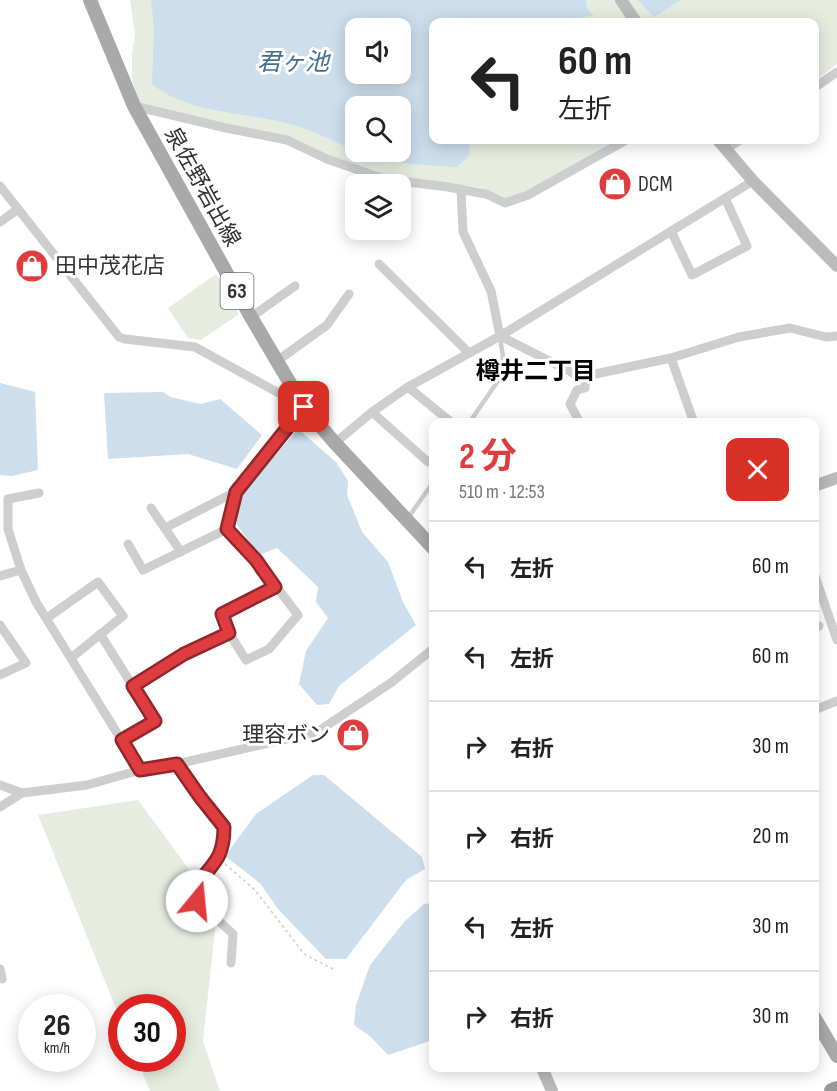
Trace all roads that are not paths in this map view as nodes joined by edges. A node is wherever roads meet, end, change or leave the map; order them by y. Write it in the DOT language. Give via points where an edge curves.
graph roads {
  1 [pos="90,0"];
  2 [pos="621,0"];
  3 [pos="633,18"];
  4 [pos="837,72"];
  5 [pos="819,85"];
  6 [pos="134,106"];
  7 [pos="619,144"];
  8 [pos="722,145"];
  9 [pos="753,181"];
  10 [pos="0,186"];
  11 [pos="461,189"];
  12 [pos="725,198"];
  13 [pos="18,209"];
  14 [pos="0,222"];
  15 [pos="671,231"];
  16 [pos="379,264"];
  17 [pos="837,266"];
  18 [pos="295,286"];
  19 [pos="349,294"];
  20 [pos="251,317"];
  21 [pos="500,336"];
  22 [pos="837,336"];
  23 [pos="469,353"];
  24 [pos="671,358"];
  25 [pos="277,361"];
  26 [pos="585,376"];
  27 [pos="408,387"];
  28 [pos="304,407"];
  29 [pos="372,412"];
  30 [pos="446,418"];
  31 [pos="472,418"];
  32 [pos="576,418"];
  33 [pos="692,418"];
  34 [pos="335,443"];
  35 [pos="428,462"];
  36 [pos="837,478"];
  37 [pos="819,484"];
  38 [pos="429,488"];
  39 [pos="236,492"];
  40 [pos="39,493"];
  41 [pos="152,508"];
  42 [pos="406,520"];
  43 [pos="165,528"];
  44 [pos="227,529"];
  45 [pos="128,544"];
  46 [pos="429,544"];
  47 [pos="181,552"];
  48 [pos="21,570"];
  49 [pos="0,576"];
  50 [pos="275,587"];
  51 [pos="819,588"];
  52 [pos="46,618"];
  53 [pos="1,628"];
  54 [pos="229,633"];
  55 [pos="100,634"];
  56 [pos="837,640"];
  57 [pos="429,652"];
  58 [pos="71,658"];
  59 [pos="0,675"];
  60 [pos="133,686"];
  61 [pos="837,701"];
  62 [pos="819,708"];
  63 [pos="122,740"];
  64 [pos="177,764"];
  65 [pos="140,770"];
  66 [pos="0,785"];
  67 [pos="22,793"];
  68 [pos="0,807"];
  69 [pos="231,963"];
  70 [pos="819,1025"];
  71 [pos="837,1056"];
  72 [pos="544,1072"];
  73 [pos="837,1089"];
  74 [pos="552,1091"];
  75 [pos="832,1091"];
  1 -- 6 [label="main road, 泉佐野岩出線 / 63"];
  2 -- 3 [label="street"];
  4 -- 5 [label="street"];
  6 -- 11 [label="street" via="287,140 384,179"];
  6 -- 20 [label="main road, 泉佐野岩出線 / 63"];
  7 -- 11 [label="street" via="513,201 505,203"];
  8 -- 9 [label="street"];
  9 -- 12 [label="street"];
  9 -- 17 [label="street"];
  10 -- 13 [label="street"];
  11 -- 21 [label="street" via="464,232 491,291"];
  12 -- 15 [label="street"];
  12 -- 15 [label="street" via="747,246 692,275"];
  13 -- 14 [label="street"];
  13 -- 28 [label="street" via="119,337 195,347"];
  15 -- 21 [label="street"];
  16 -- 23 [label="street"];
  18 -- 20 [label="street"];
  19 -- 25 [label="street" via="327,325"];
  20 -- 25 [label="main road, 泉佐野岩出線 / 63"];
  21 -- 23 [label="street"];
  21 -- 26 [label="street"];
  21 -- 31 [label="lane" via="500,378"];
  22 -- 24 [label="street" via="790,328 739,337"];
  23 -- 27 [label="street"];
  24 -- 26 [label="street"];
  24 -- 33 [label="street"];
  25 -- 28 [label="main road, 泉佐野岩出線 / 63"];
  26 -- 32 [label="street" via="585,388 578,390 570,404"];
  27 -- 29 [label="street"];
  27 -- 30 [label="street"];
  28 -- 34 [label="main road, 泉佐野岩出線 / 63"];
  28 -- 39 [label="street"];
  29 -- 34 [label="street"];
  29 -- 35 [label="street"];
  34 -- 42 [label="main road, 泉佐野岩出線 / 63"];
  36 -- 37 [label="street"];
  38 -- 42 [label="lane"];
  39 -- 43 [label="street"];
  39 -- 44 [label="street"];
  40 -- 48 [label="street" via="8,498 8,529"];
  41 -- 43 [label="street"];
  42 -- 46 [label="main road, 泉佐野岩出線 / 63"];
  43 -- 47 [label="street"];
  44 -- 47 [label="street"];
  44 -- 50 [label="street"];
  45 -- 47 [label="street" via="143,570"];
  48 -- 49 [label="street"];
  48 -- 52 [label="street"];
  50 -- 54 [label="street" via="222,614"];
  50 -- 54 [label="street" via="298,615 269,649 246,660"];
  51 -- 56 [label="street"];
  52 -- 55 [label="street" via="98,582 123,616"];
  52 -- 58 [label="street"];
  53 -- 59 [label="street" via="26,663"];
  54 -- 60 [label="street" via="184,654"];
  55 -- 58 [label="street"];
  55 -- 60 [label="street"];
  57 -- 64 [label="street" via="317,732"];
  58 -- 63 [label="street"];
  60 -- 63 [label="street" via="155,721"];
  61 -- 62 [label="street"];
  63 -- 65 [label="street"];
  64 -- 65 [label="street"];
  64 -- 69 [label="street" via="224,827 224,842 198,884 197,901 233,934"];
  65 -- 67 [label="street" via="87,785"];
  66 -- 67 [label="street"];
  67 -- 68 [label="street"];
  70 -- 71 [label="main road"];
  72 -- 74 [label="street"];
  73 -- 75 [label="highway"];
}
